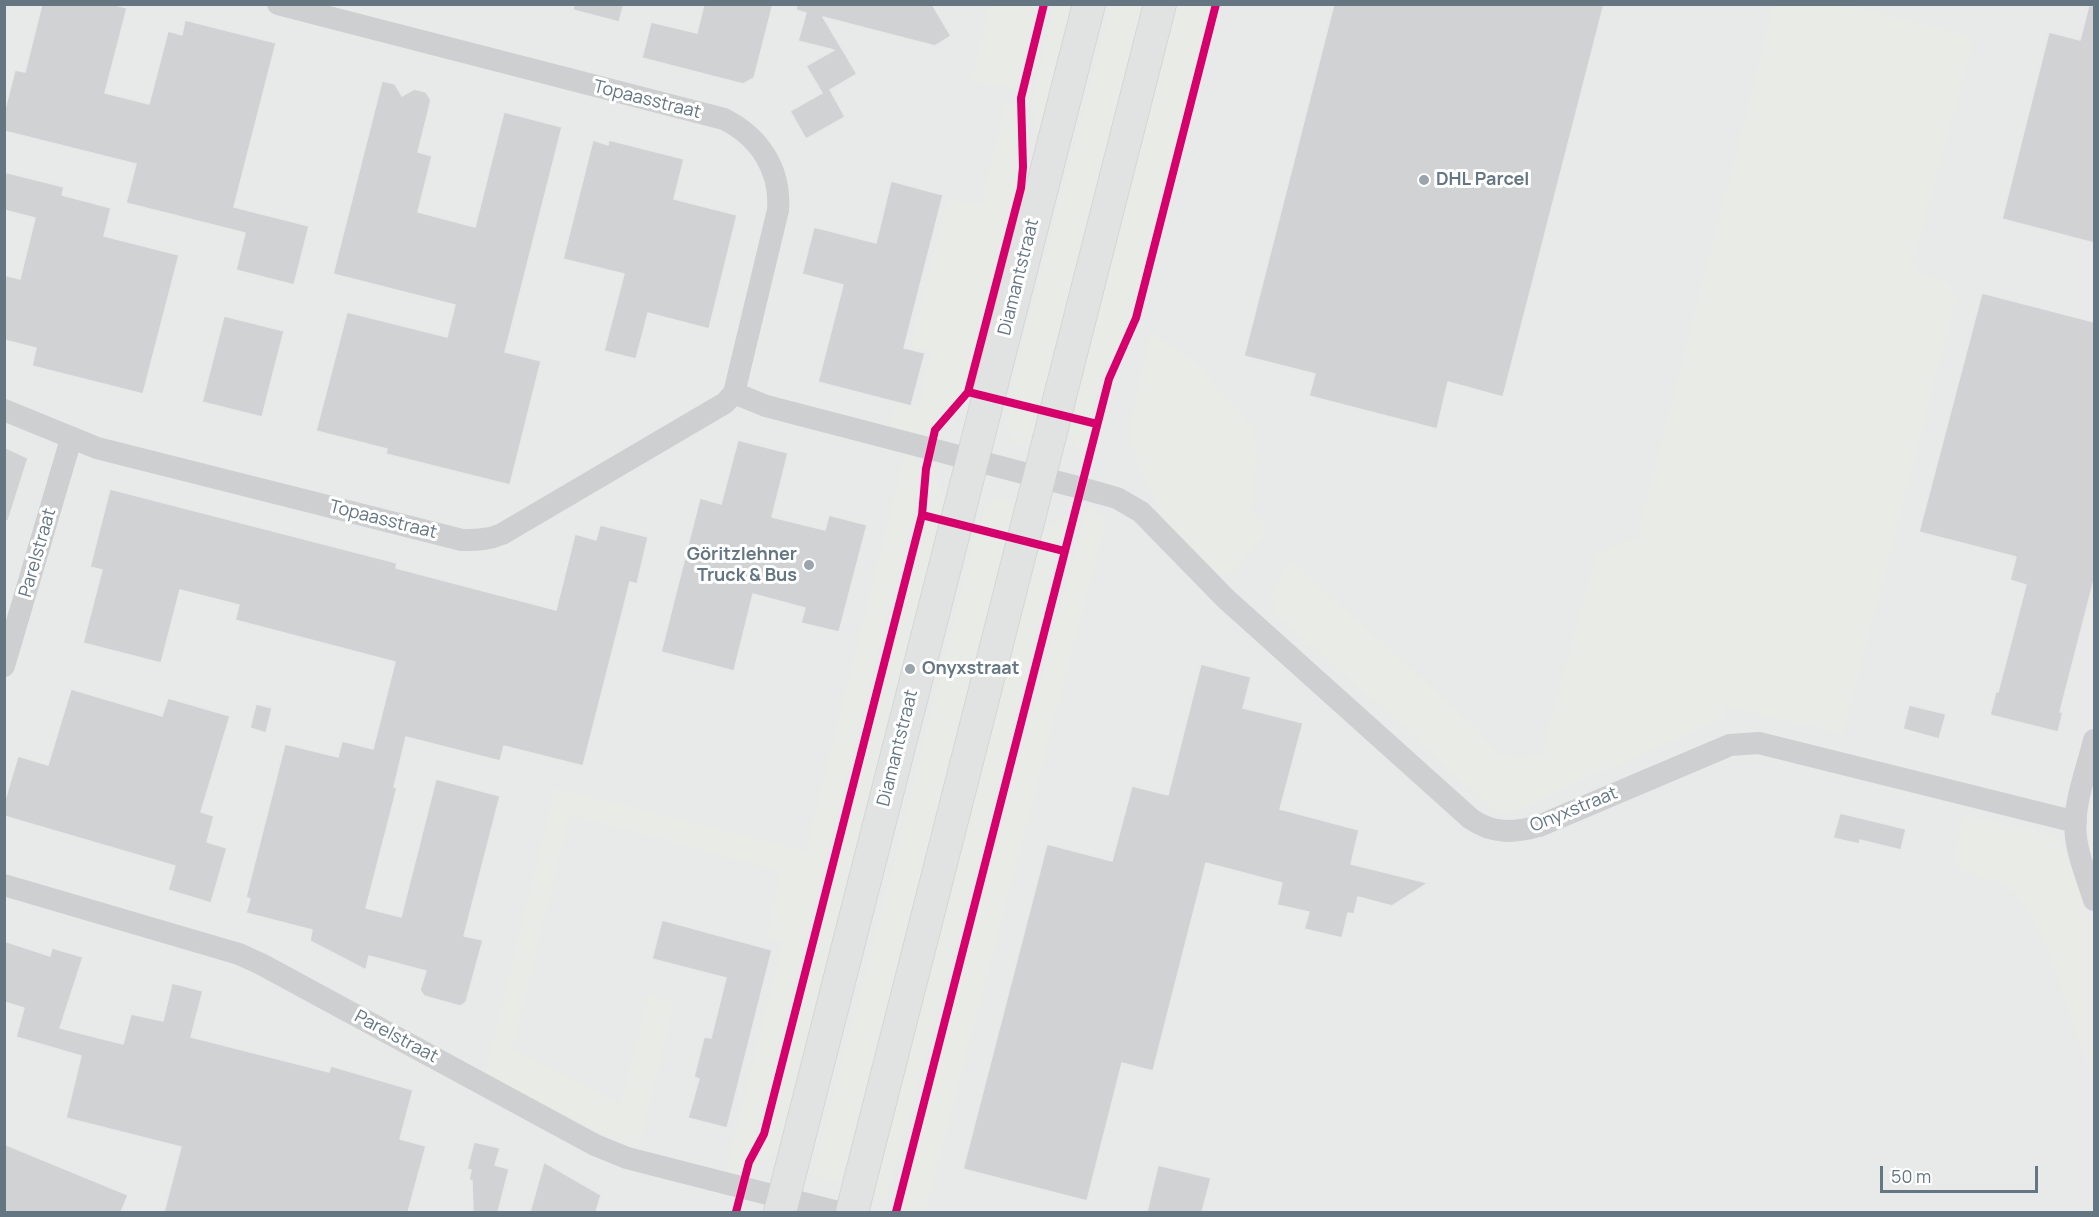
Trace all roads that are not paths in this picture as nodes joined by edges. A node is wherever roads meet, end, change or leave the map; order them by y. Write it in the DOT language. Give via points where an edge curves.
graph roads {
  1 [pos="278,4"];
  2 [pos="1089,4"];
  3 [pos="1160,4"];
  4 [pos="734,393"];
  5 [pos="4,410"];
  6 [pos="71,439"];
  7 [pos="972,461"];
  8 [pos="1039,477"];
  9 [pos="4,666"];
  10 [pos="2094,740"];
  11 [pos="2076,822"];
  12 [pos="4,885"];
  13 [pos="2094,900"];
  14 [pos="781,1206"];
  15 [pos="838,1212"];
  16 [pos="852,1212"];
  1 -- 4 [label="street, Topaasstraat" via="724,119 737,126 761,147 780,192"];
  2 -- 7 [label="main road, Diamantstraat"];
  3 -- 8 [label="main road"];
  4 -- 6 [label="street, Topaasstraat" via="725,402 502,534 483,540 462,540"];
  4 -- 7 [label="street" via="766,406"];
  5 -- 6 [label="street, Topaasstraat"];
  6 -- 9 [label="street, Parelstraat"];
  7 -- 8 [label="street, Onyxstraat"];
  7 -- 14 [label="main road, Diamantstraat"];
  8 -- 11 [label="street, Onyxstraat" via="1116,498 1141,512 1226,599 1471,819 1491,830 1523,830 1539,825 1742,742"];
  8 -- 16 [label="main road"];
  10 -- 11 [label="street"];
  11 -- 13 [label="street" via="2077,849"];
  12 -- 14 [label="street, Parelstraat" via="239,954 595,1145"];
  14 -- 15 [label="street, Parelstraat"];
}
